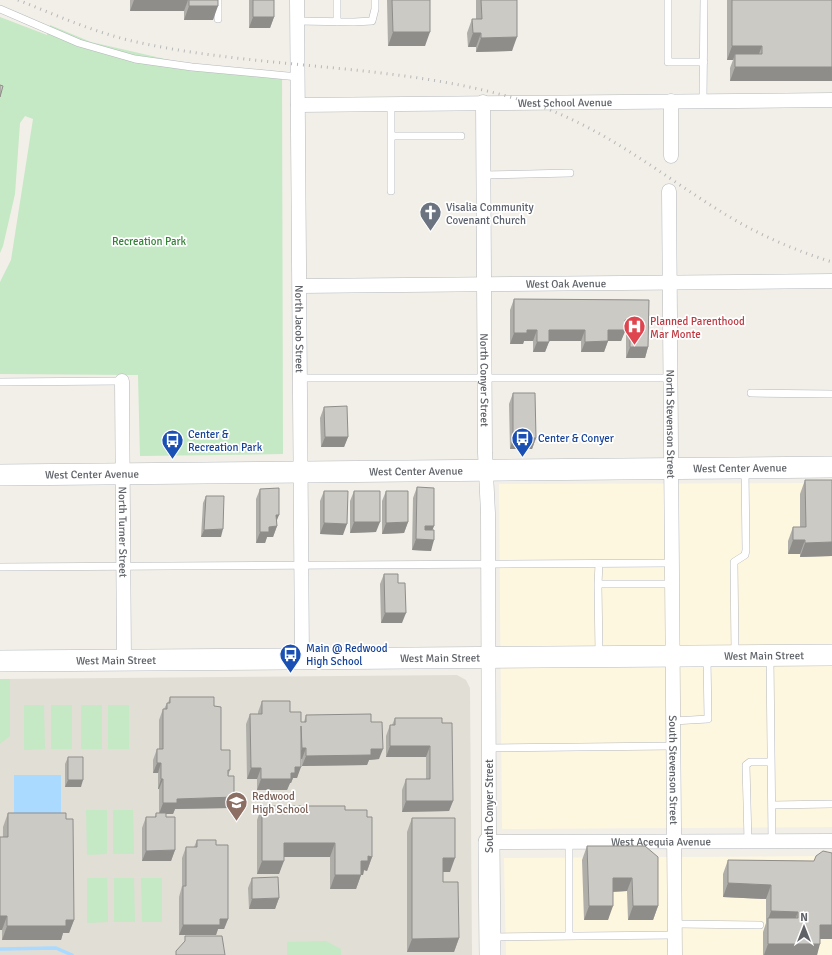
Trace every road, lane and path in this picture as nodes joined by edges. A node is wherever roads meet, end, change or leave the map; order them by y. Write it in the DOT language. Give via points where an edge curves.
graph roads {
  1 [pos="218,0"];
  2 [pos="297,0"];
  3 [pos="337,0"];
  4 [pos="375,0"];
  5 [pos="668,0"];
  6 [pos="704,0"];
  7 [pos="0,9"];
  8 [pos="218,19"];
  9 [pos="298,21"];
  10 [pos="337,22"];
  11 [pos="704,62"];
  12 [pos="298,77"];
  13 [pos="832,100"];
  14 [pos="671,101"];
  15 [pos="703,101"];
  16 [pos="483,102"];
  17 [pos="391,104"];
  18 [pos="298,105"];
  19 [pos="391,136"];
  20 [pos="461,136"];
  21 [pos="671,156"];
  22 [pos="570,173"];
  23 [pos="483,175"];
  24 [pos="391,191"];
  25 [pos="670,191"];
  26 [pos="832,281"];
  27 [pos="670,283"];
  28 [pos="484,284"];
  29 [pos="300,286"];
  30 [pos="300,378"];
  31 [pos="485,378"];
  32 [pos="672,378"];
  33 [pos="122,381"];
  34 [pos="0,382"];
  35 [pos="752,393"];
  36 [pos="832,394"];
  37 [pos="672,468"];
  38 [pos="745,468"];
  39 [pos="832,468"];
  40 [pos="486,470"];
  41 [pos="301,473"];
  42 [pos="0,474"];
  43 [pos="123,474"];
  44 [pos="673,563"];
  45 [pos="599,564"];
  46 [pos="302,565"];
  47 [pos="488,565"];
  48 [pos="0,567"];
  49 [pos="123,567"];
  50 [pos="598,584"];
  51 [pos="673,584"];
  52 [pos="735,655"];
  53 [pos="770,655"];
  54 [pos="832,655"];
  55 [pos="707,656"];
  56 [pos="488,657"];
  57 [pos="599,657"];
  58 [pos="673,657"];
  59 [pos="302,658"];
  60 [pos="0,660"];
  61 [pos="124,660"];
  62 [pos="673,721"];
  63 [pos="673,746"];
  64 [pos="489,748"];
  65 [pos="770,762"];
  66 [pos="832,804"];
  67 [pos="772,805"];
  68 [pos="832,840"];
  69 [pos="675,841"];
  70 [pos="748,841"];
  71 [pos="772,841"];
  72 [pos="489,842"];
  73 [pos="569,842"];
  74 [pos="760,925"];
  75 [pos="676,929"];
  76 [pos="569,936"];
  77 [pos="490,946"];
  78 [pos="676,955"];
  1 -- 8 [label="lane"];
  2 -- 9 [label="street, North Jacob Street"];
  3 -- 10 [label="lane"];
  4 -- 10 [label="lane" via="372,21"];
  5 -- 11 [label="lane" via="668,62"];
  6 -- 11 [label="lane"];
  7 -- 12 [label="lane" via="79,43 135,59"];
  9 -- 10 [label="lane"];
  9 -- 12 [label="street, North Jacob Street"];
  11 -- 15 [label="lane"];
  12 -- 18 [label="street, North Jacob Street"];
  13 -- 15 [label="street, West School Avenue"];
  14 -- 15 [label="street, West School Avenue"];
  14 -- 16 [label="street, West School Avenue"];
  14 -- 21 [label="street"];
  16 -- 17 [label="street, West School Avenue"];
  16 -- 23 [label="street, North Conyer Street"];
  17 -- 18 [label="street, West School Avenue"];
  17 -- 19 [label="lane"];
  18 -- 29 [label="street, North Jacob Street"];
  19 -- 20 [label="lane"];
  19 -- 24 [label="lane"];
  22 -- 23 [label="lane"];
  23 -- 28 [label="street, North Conyer Street"];
  25 -- 27 [label="street, North Stevenson Street"];
  26 -- 27 [label="street, West Oak Avenue"];
  27 -- 28 [label="street, West Oak Avenue"];
  27 -- 32 [label="street, North Stevenson Street"];
  28 -- 29 [label="street, West Oak Avenue"];
  28 -- 31 [label="street, North Conyer Street"];
  29 -- 30 [label="street, North Jacob Street"];
  30 -- 31 [label="lane"];
  30 -- 41 [label="street, North Jacob Street"];
  31 -- 32 [label="lane"];
  31 -- 40 [label="street, North Conyer Street"];
  32 -- 37 [label="street, North Stevenson Street"];
  33 -- 34 [label="lane"];
  33 -- 43 [label="street, North Turner Street"];
  35 -- 36 [label="lane"];
  37 -- 38 [label="street, West Center Avenue"];
  37 -- 40 [label="street, West Center Avenue"];
  37 -- 44 [label="street, North Stevenson Street"];
  38 -- 39 [label="street, West Center Avenue"];
  38 -- 52 [label="lane" via="746,550 745,555 734,562"];
  40 -- 41 [label="street, West Center Avenue"];
  40 -- 47 [label="street, North Conyer Street"];
  41 -- 43 [label="street, West Center Avenue"];
  41 -- 46 [label="street, North Jacob Street"];
  42 -- 43 [label="street, West Center Avenue"];
  43 -- 49 [label="street, North Turner Street"];
  44 -- 45 [label="lane"];
  44 -- 51 [label="street, North Stevenson Street"];
  45 -- 47 [label="lane"];
  45 -- 50 [label="lane"];
  46 -- 47 [label="lane"];
  46 -- 49 [label="lane"];
  46 -- 59 [label="street, North Jacob Street"];
  47 -- 56 [label="street, North Conyer Street"];
  48 -- 49 [label="lane"];
  49 -- 61 [label="street, North Turner Street"];
  50 -- 51 [label="lane"];
  50 -- 57 [label="lane"];
  51 -- 58 [label="street, North Stevenson Street"];
  52 -- 53 [label="street, West Main Street"];
  52 -- 55 [label="street, West Main Street"];
  53 -- 54 [label="street, West Main Street"];
  53 -- 65 [label="lane"];
  55 -- 58 [label="street, West Main Street"];
  55 -- 62 [label="lane" via="708,719"];
  56 -- 57 [label="street, West Main Street"];
  56 -- 59 [label="street, West Main Street"];
  56 -- 64 [label="street, South Conyer Street"];
  57 -- 58 [label="street, West Main Street"];
  58 -- 62 [label="street, South Stevenson Street"];
  59 -- 61 [label="street, West Main Street"];
  60 -- 61 [label="street, West Main Street"];
  62 -- 63 [label="street, South Stevenson Street"];
  63 -- 64 [label="lane"];
  63 -- 69 [label="street, South Stevenson Street"];
  64 -- 72 [label="street, South Conyer Street"];
  65 -- 67 [label="lane"];
  65 -- 70 [label="lane" via="750,762 746,765"];
  66 -- 67 [label="lane"];
  67 -- 71 [label="lane"];
  68 -- 71 [label="street, West Acequia Avenue"];
  69 -- 70 [label="street, West Acequia Avenue"];
  69 -- 73 [label="street, West Acequia Avenue"];
  69 -- 75 [label="street, South Stevenson Street"];
  70 -- 71 [label="street, West Acequia Avenue"];
  72 -- 73 [label="street, West Acequia Avenue"];
  72 -- 77 [label="street, South Conyer Street"];
  73 -- 76 [label="lane"];
  74 -- 75 [label="lane"];
  75 -- 76 [label="lane"];
  75 -- 78 [label="street, South Stevenson Street"];
  76 -- 77 [label="lane"];
}
